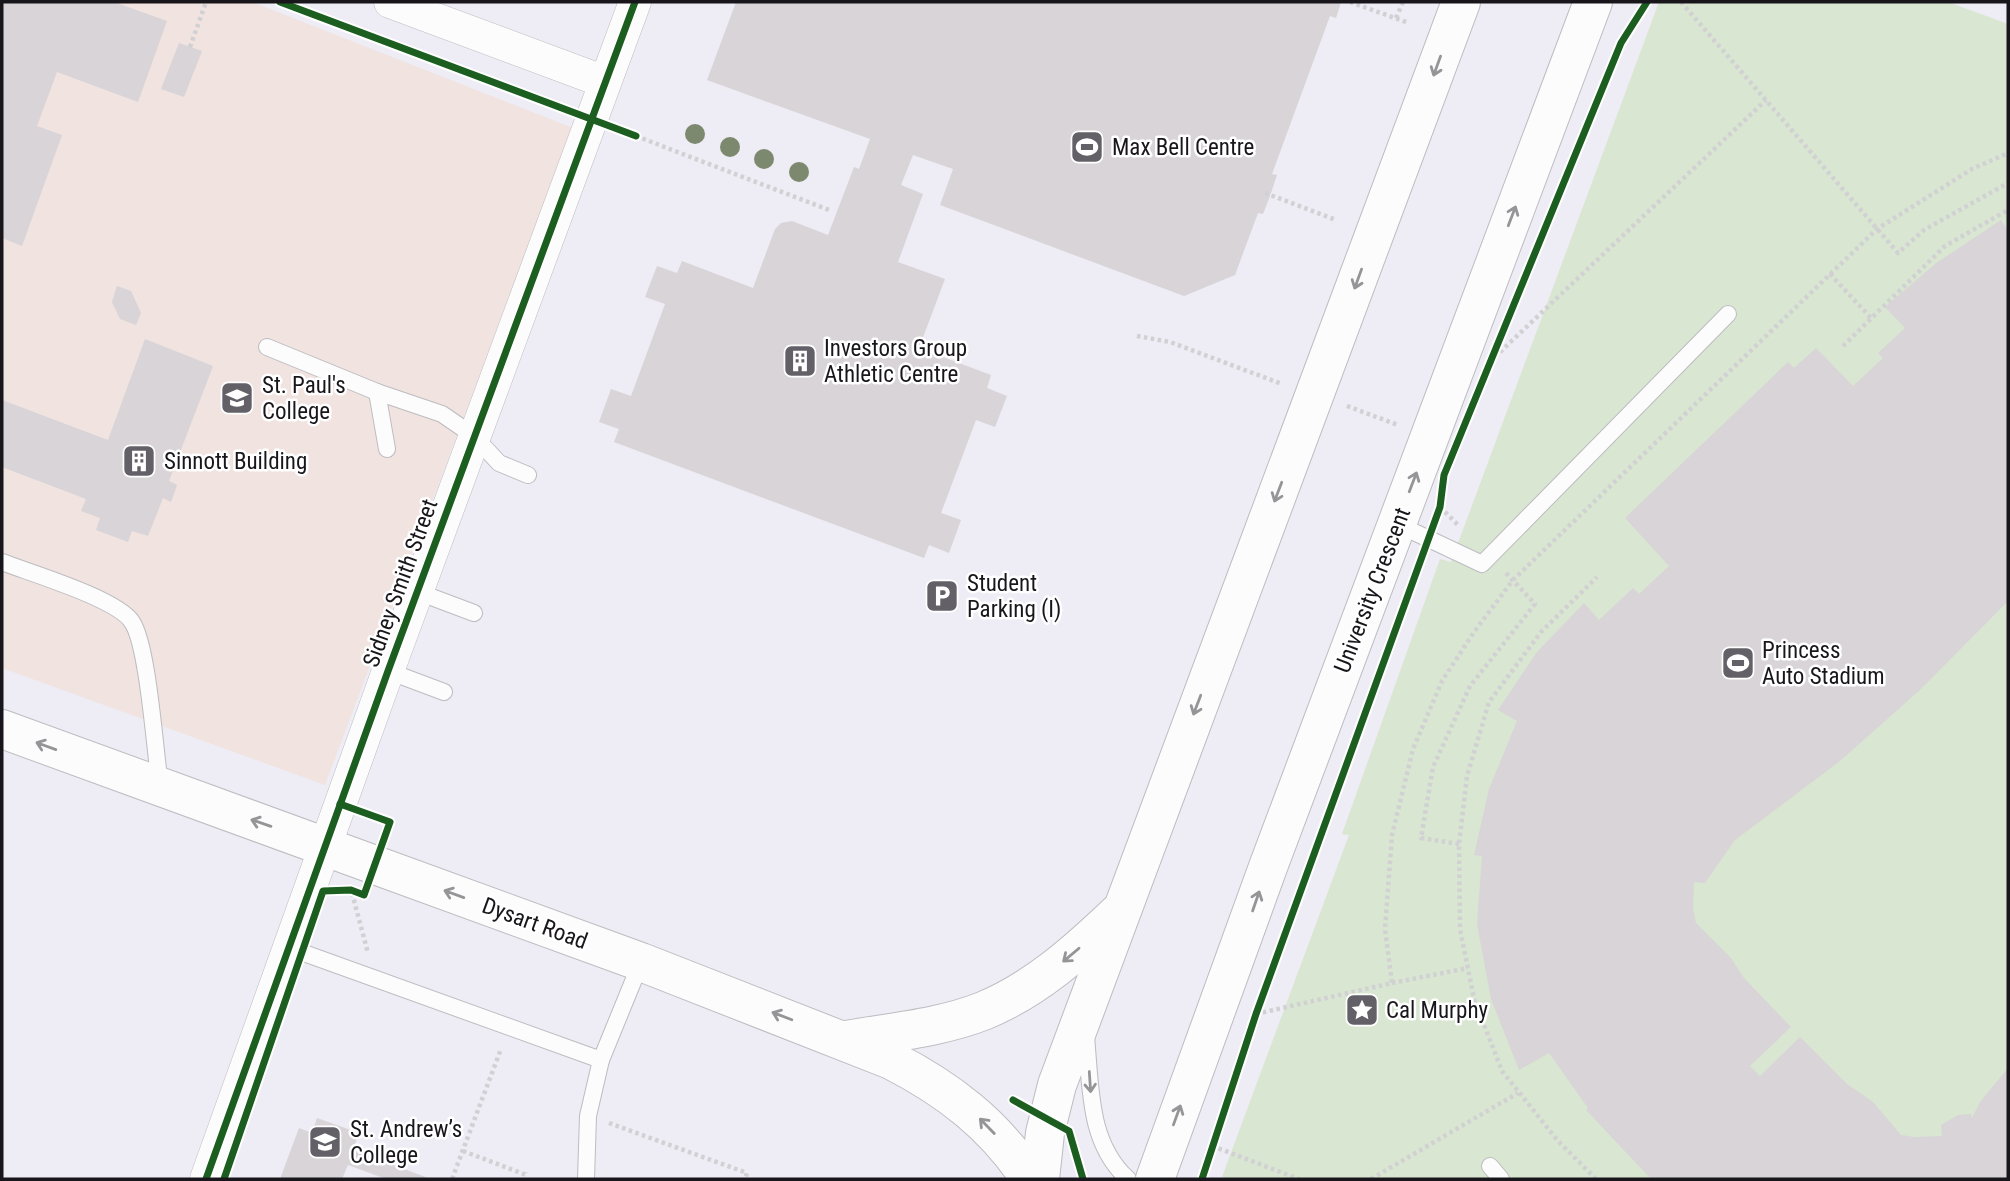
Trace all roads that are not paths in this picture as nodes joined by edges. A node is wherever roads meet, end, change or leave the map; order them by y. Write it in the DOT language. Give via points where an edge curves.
graph roads {
  1 [pos="390,2"];
  2 [pos="634,2"];
  3 [pos="1461,2"];
  4 [pos="1594,7"];
  5 [pos="605,82"];
  6 [pos="1728,314"];
  7 [pos="267,347"];
  8 [pos="377,392"];
  9 [pos="474,436"];
  10 [pos="387,449"];
  11 [pos="528,475"];
  12 [pos="1412,531"];
  13 [pos="2,562"];
  14 [pos="418,592"];
  15 [pos="474,613"];
  16 [pos="388,671"];
  17 [pos="444,692"];
  18 [pos="2,729"];
  19 [pos="160,788"];
  20 [pos="325,845"];
  21 [pos="1122,909"];
  22 [pos="290,948"];
  23 [pos="640,962"];
  24 [pos="1084,1014"];
  25 [pos="846,1040"];
  26 [pos="601,1060"];
  27 [pos="1490,1166"];
  28 [pos="206,1179"];
  29 [pos="586,1179"];
  30 [pos="1030,1179"];
  31 [pos="1040,1179"];
  32 [pos="1128,1179"];
  33 [pos="1155,1179"];
  34 [pos="1501,1179"];
  1 -- 5 [label="street"];
  2 -- 5 [label="street, Sidney Smith Street"];
  3 -- 21 [label="main road, one-way"];
  12 -- 4 [label="main road, University Crescent, one-way"];
  5 -- 9 [label="street, Sidney Smith Street"];
  6 -- 12 [label="lane" via="1482,564"];
  7 -- 8 [label="lane"];
  8 -- 9 [label="lane" via="442,414"];
  8 -- 10 [label="lane"];
  9 -- 11 [label="lane" via="499,463"];
  9 -- 14 [label="street, Sidney Smith Street"];
  33 -- 12 [label="main road, University Crescent, one-way"];
  13 -- 19 [label="lane" via="101,600 132,621 141,649"];
  14 -- 15 [label="lane"];
  14 -- 16 [label="street, Sidney Smith Street"];
  16 -- 17 [label="lane"];
  16 -- 20 [label="street, Sidney Smith Street"];
  19 -- 18 [label="main road, Dysart Road, one-way"];
  20 -- 19 [label="main road, Dysart Road, one-way"];
  20 -- 22 [label="street, Sidney Smith Street"];
  23 -- 20 [label="main road, Dysart Road, one-way"];
  21 -- 24 [label="main road"];
  21 -- 25 [label="main road, one-way" via="1044,977 983,1011"];
  22 -- 26 [label="lane"];
  22 -- 28 [label="street, Sidney Smith Street"];
  25 -- 23 [label="main road, Dysart Road, one-way"];
  23 -- 26 [label="lane"];
  24 -- 31 [label="main road" via="1049,1110"];
  24 -- 32 [label="lane, one-way" via="1098,1133"];
  30 -- 25 [label="main road, Dysart Road, one-way" via="1001,1140 957,1098 891,1059"];
  26 -- 29 [label="lane" via="589,1116"];
  27 -- 34 [label="lane"];
}
